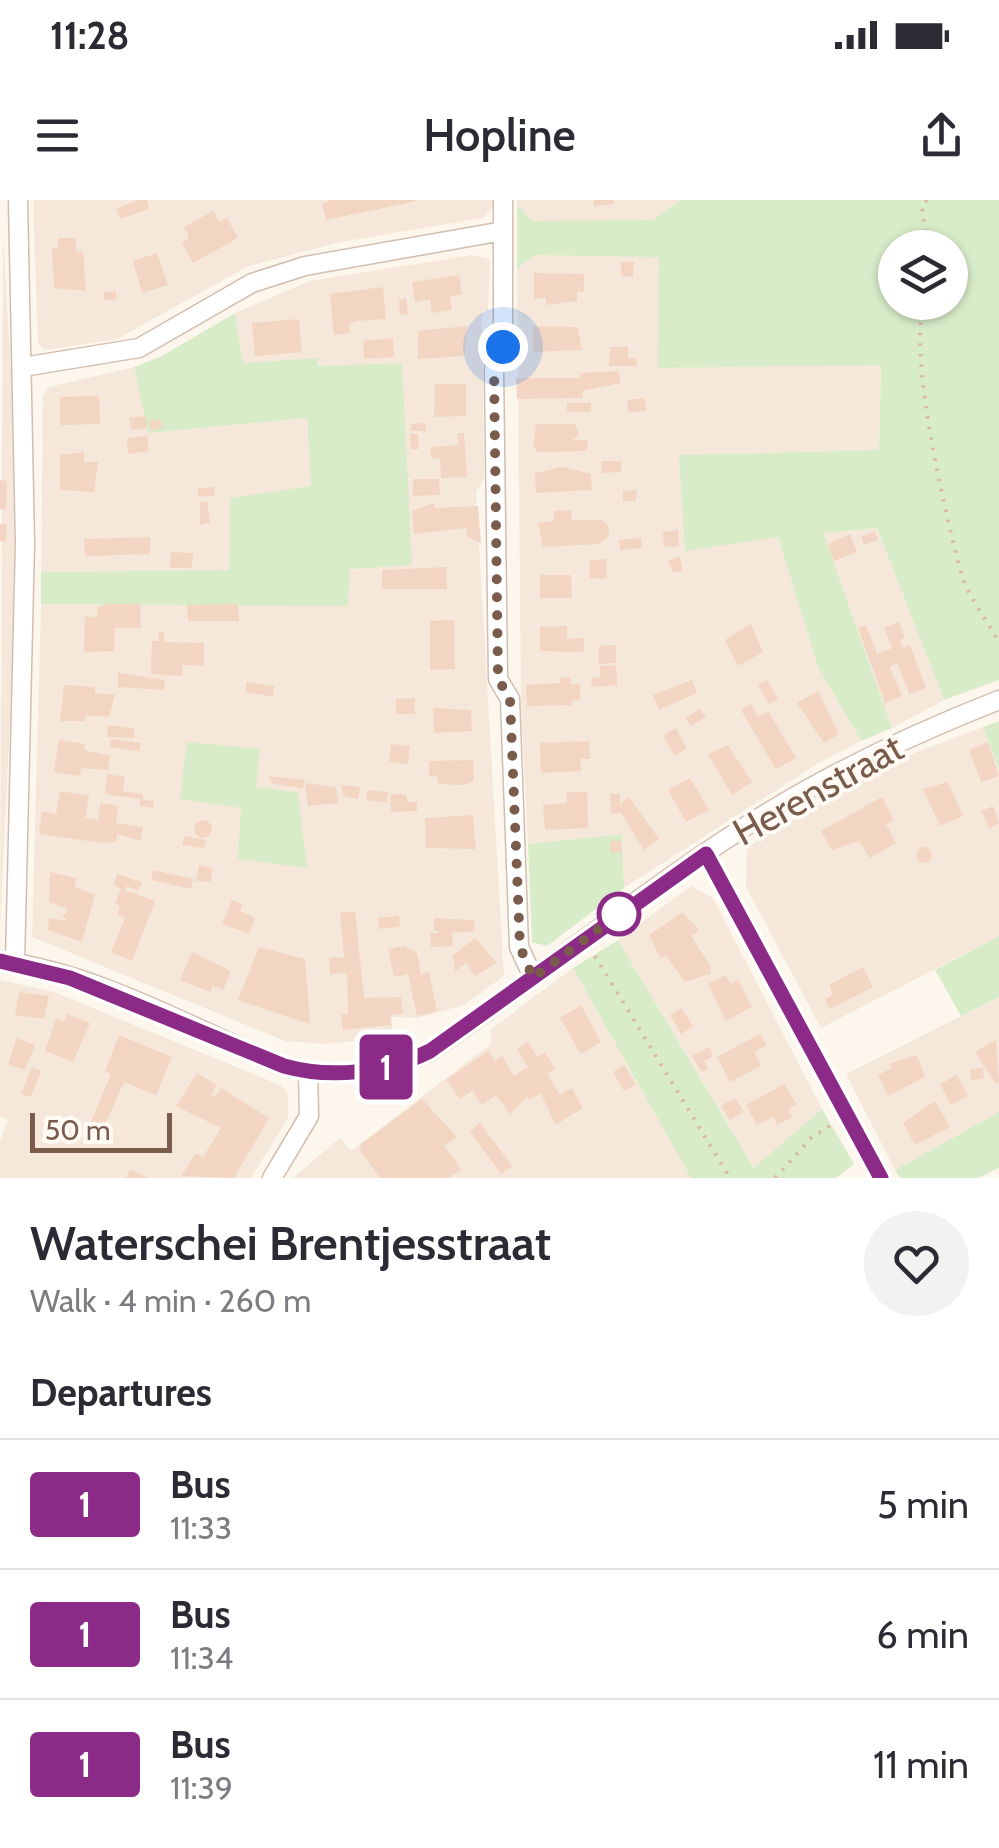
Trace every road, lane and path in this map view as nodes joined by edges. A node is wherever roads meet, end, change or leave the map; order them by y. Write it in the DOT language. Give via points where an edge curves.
graph roads {
  1 [pos="18,200"];
  2 [pos="503,200"];
  3 [pos="927,200"];
  4 [pos="925,230"];
  5 [pos="503,231"];
  6 [pos="917,320"];
  7 [pos="23,367"];
  8 [pos="999,644"];
  9 [pos="999,700"];
  10 [pos="706,854"];
  11 [pos="584,939"];
  12 [pos="8,962"];
  13 [pos="533,978"];
  14 [pos="308,1073"];
  15 [pos="848,1115"];
  16 [pos="272,1178"];
  17 [pos="730,1178"];
  18 [pos="775,1178"];
  19 [pos="881,1178"];
  1 -- 7 [label="street"];
  2 -- 5 [label="street"];
  3 -- 4 [label="path"];
  5 -- 7 [label="street" via="305,266 252,284 139,348"];
  5 -- 13 [label="street" via="503,347 494,369 498,679 510,699 520,947"];
  6 -- 8 [label="path" via="963,580"];
  7 -- 12 [label="street" via="25,543"];
  9 -- 10 [label="street, Herenstraat" via="866,759"];
  10 -- 11 [label="street, Herenstraat"];
  10 -- 15 [label="street"];
  11 -- 13 [label="street, Herenstraat"];
  11 -- 17 [label="path"];
  12 -- 14 [label="street, Herenstraat" via="126,999"];
  13 -- 14 [label="street, Herenstraat" via="410,1061"];
  14 -- 16 [label="street" via="309,1116"];
  15 -- 18 [label="path" via="812,1138"];
  15 -- 19 [label="street"];
}
